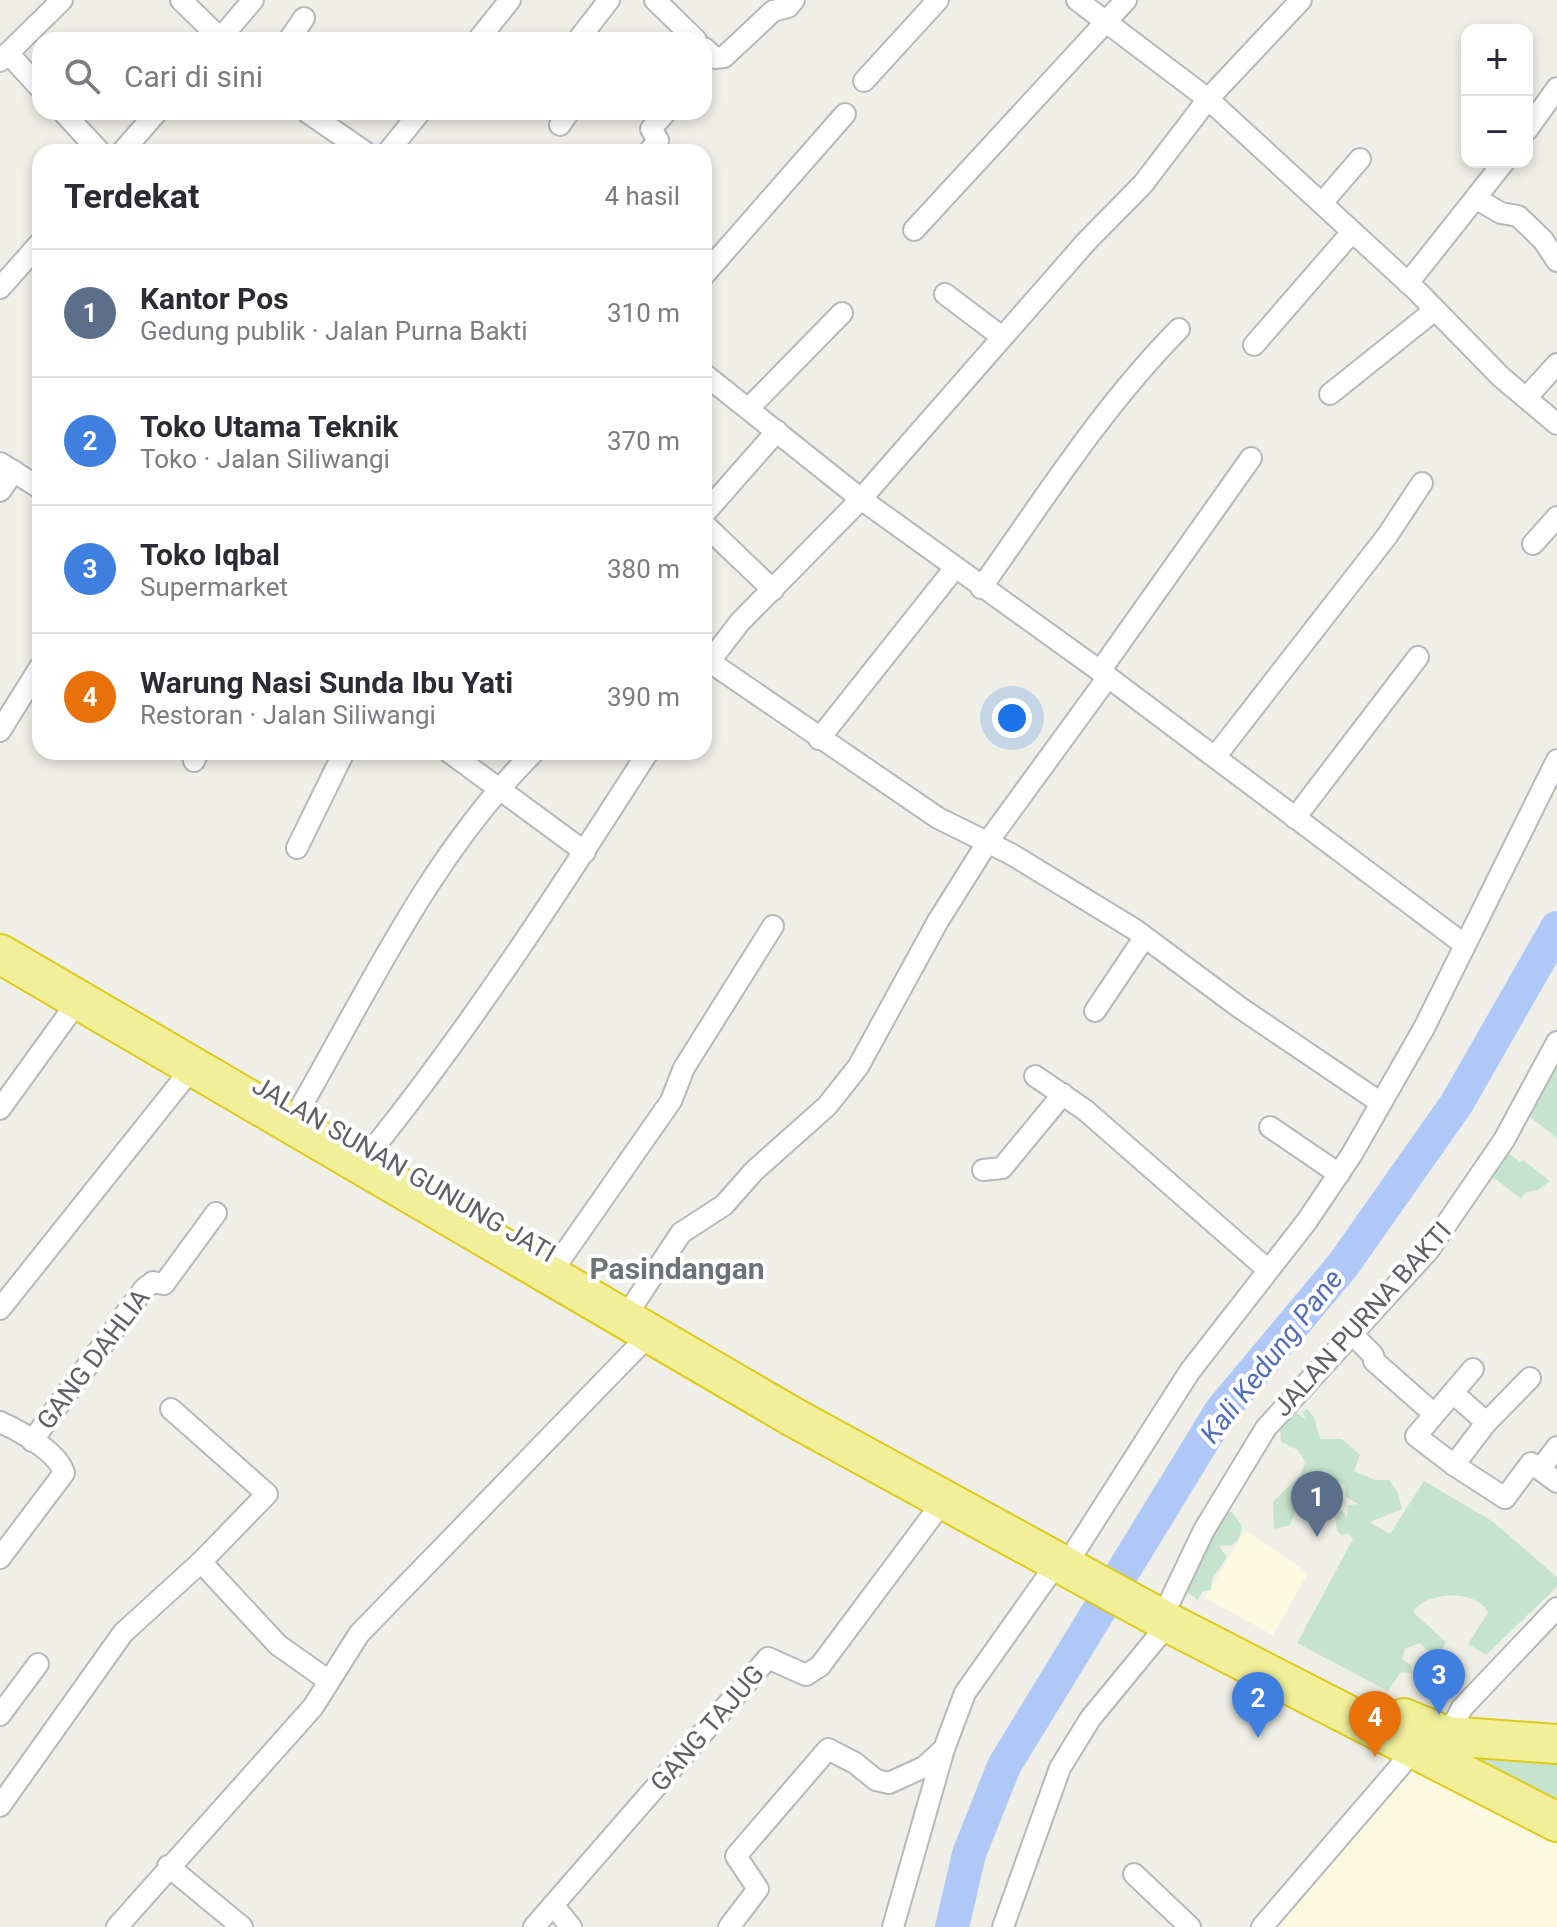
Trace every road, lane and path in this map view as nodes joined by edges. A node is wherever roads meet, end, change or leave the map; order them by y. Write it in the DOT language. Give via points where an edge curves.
graph roads {
  1 [pos="62,0"];
  2 [pos="181,0"];
  3 [pos="253,0"];
  4 [pos="510,0"];
  5 [pos="609,0"];
  6 [pos="655,0"];
  7 [pos="938,0"];
  8 [pos="1077,0"];
  9 [pos="1126,0"];
  10 [pos="1301,0"];
  11 [pos="791,3"];
  12 [pos="304,18"];
  13 [pos="1107,24"];
  14 [pos="213,32"];
  15 [pos="227,32"];
  16 [pos="294,32"];
  17 [pos="484,32"];
  18 [pos="584,32"];
  19 [pos="688,32"];
  20 [pos="4,57"];
  21 [pos="712,57"];
  22 [pos="32,81"];
  23 [pos="864,81"];
  24 [pos="1557,88"];
  25 [pos="1208,99"];
  26 [pos="845,114"];
  27 [pos="70,120"];
  28 [pos="150,120"];
  29 [pos="317,120"];
  30 [pos="414,120"];
  31 [pos="659,120"];
  32 [pos="1533,122"];
  33 [pos="93,144"];
  34 [pos="129,144"];
  35 [pos="348,144"];
  36 [pos="394,144"];
  37 [pos="655,144"];
  38 [pos="1360,159"];
  39 [pos="1500,168"];
  40 [pos="1477,199"];
  41 [pos="1322,203"];
  42 [pos="914,230"];
  43 [pos="1352,232"];
  44 [pos="32,252"];
  45 [pos="1557,261"];
  46 [pos="712,266"];
  47 [pos="1408,283"];
  48 [pos="0,288"];
  49 [pos="945,294"];
  50 [pos="1435,310"];
  51 [pos="842,313"];
  52 [pos="1179,329"];
  53 [pos="1002,337"];
  54 [pos="1254,345"];
  55 [pos="1557,364"];
  56 [pos="712,380"];
  57 [pos="1330,394"];
  58 [pos="1526,398"];
  59 [pos="749,408"];
  60 [pos="1557,424"];
  61 [pos="777,431"];
  62 [pos="1251,458"];
  63 [pos="7,467"];
  64 [pos="32,483"];
  65 [pos="1422,483"];
  66 [pos="0,491"];
  67 [pos="861,499"];
  68 [pos="712,505"];
  69 [pos="1557,517"];
  70 [pos="712,532"];
  71 [pos="1533,544"];
  72 [pos="954,569"];
  73 [pos="981,588"];
  74 [pos="773,590"];
  75 [pos="1418,657"];
  76 [pos="712,659"];
  77 [pos="712,669"];
  78 [pos="1104,674"];
  79 [pos="32,680"];
  80 [pos="0,731"];
  81 [pos="819,739"];
  82 [pos="1215,757"];
  83 [pos="340,760"];
  84 [pos="460,760"];
  85 [pos="527,760"];
  86 [pos="643,760"];
  87 [pos="1557,760"];
  88 [pos="501,789"];
  89 [pos="1295,818"];
  90 [pos="987,843"];
  91 [pos="297,848"];
  92 [pos="585,852"];
  93 [pos="773,926"];
  94 [pos="0,929"];
  95 [pos="1144,938"];
  96 [pos="1465,945"];
  97 [pos="0,954"];
  98 [pos="43,968"];
  99 [pos="88,1000"];
  100 [pos="1095,1011"];
  101 [pos="1557,1042"];
  102 [pos="198,1060"];
  103 [pos="1035,1076"];
  104 [pos="1063,1094"];
  105 [pos="1381,1103"];
  106 [pos="0,1109"];
  107 [pos="299,1110"];
  108 [pos="1270,1127"];
  109 [pos="372,1150"];
  110 [pos="983,1170"];
  111 [pos="1339,1174"];
  112 [pos="216,1213"];
  113 [pos="560,1260"];
  114 [pos="1267,1269"];
  115 [pos="0,1309"];
  116 [pos="636,1319"];
  117 [pos="1351,1333"];
  118 [pos="1473,1369"];
  119 [pos="1530,1378"];
  120 [pos="1453,1393"];
  121 [pos="171,1409"];
  122 [pos="1434,1414"];
  123 [pos="0,1422"];
  124 [pos="1486,1422"];
  125 [pos="32,1441"];
  126 [pos="1557,1447"];
  127 [pos="1454,1465"];
  128 [pos="905,1466"];
  129 [pos="1541,1468"];
  130 [pos="1557,1482"];
  131 [pos="944,1500"];
  132 [pos="0,1558"];
  133 [pos="1072,1559"];
  134 [pos="201,1562"];
  135 [pos="1164,1608"];
  136 [pos="1557,1608"];
  137 [pos="38,1664"];
  138 [pos="329,1681"];
  139 [pos="0,1715"];
  140 [pos="1431,1742"];
  141 [pos="1557,1744"];
  142 [pos="944,1749"];
  143 [pos="0,1806"];
  144 [pos="1557,1822"];
  145 [pos="168,1866"];
  146 [pos="1134,1874"];
  147 [pos="553,1905"];
  148 [pos="117,1927"];
  149 [pos="242,1927"];
  150 [pos="534,1927"];
  151 [pos="571,1927"];
  152 [pos="729,1927"];
  153 [pos="893,1927"];
  154 [pos="1003,1927"];
  155 [pos="1190,1927"];
  156 [pos="1262,1927"];
  1 -- 20 [label="street"];
  2 -- 14 [label="street"];
  3 -- 15 [label="street"];
  4 -- 17 [label="street"];
  5 -- 18 [label="street"];
  6 -- 19 [label="street"];
  7 -- 23 [label="street"];
  8 -- 13 [label="street"];
  9 -- 13 [label="street"];
  10 -- 25 [label="street"];
  11 -- 21 [label="street" via="773,11 724,57"];
  12 -- 16 [label="street"];
  13 -- 25 [label="street"];
  13 -- 42 [label="street"];
  20 -- 22 [label="street"];
  24 -- 32 [label="street"];
  25 -- 41 [label="street"];
  25 -- 53 [label="street" via="1143,184"];
  26 -- 46 [label="street"];
  27 -- 33 [label="street"];
  28 -- 34 [label="street"];
  29 -- 35 [label="street"];
  30 -- 36 [label="street"];
  31 -- 37 [label="street" via="651,129"];
  38 -- 41 [label="street"];
  39 -- 40 [label="street"];
  40 -- 45 [label="street" via="1518,216"];
  40 -- 47 [label="street"];
  41 -- 43 [label="street"];
  43 -- 47 [label="street"];
  43 -- 54 [label="street"];
  44 -- 48 [label="street"];
  47 -- 50 [label="street"];
  49 -- 53 [label="street"];
  50 -- 57 [label="street"];
  50 -- 58 [label="street"];
  51 -- 59 [label="street"];
  52 -- 73 [label="street" via="1082,445"];
  53 -- 67 [label="street"];
  55 -- 58 [label="street"];
  56 -- 59 [label="street"];
  58 -- 60 [label="street"];
  59 -- 61 [label="street"];
  61 -- 67 [label="street"];
  61 -- 68 [label="street"];
  62 -- 78 [label="street"];
  63 -- 64 [label="street"];
  63 -- 66 [label="street"];
  65 -- 82 [label="street" via="1387,536"];
  67 -- 72 [label="street"];
  67 -- 74 [label="street"];
  69 -- 71 [label="street"];
  70 -- 74 [label="street"];
  72 -- 73 [label="street"];
  72 -- 81 [label="street"];
  73 -- 78 [label="street"];
  74 -- 76 [label="street"];
  75 -- 89 [label="street"];
  77 -- 81 [label="street"];
  78 -- 82 [label="street"];
  78 -- 90 [label="street"];
  79 -- 80 [label="street"];
  81 -- 90 [label="street" via="938,818"];
  82 -- 89 [label="street"];
  83 -- 91 [label="street"];
  84 -- 88 [label="street"];
  85 -- 88 [label="street"];
  86 -- 92 [label="street"];
  87 -- 96 [label="street"];
  88 -- 92 [label="street"];
  88 -- 107 [label="street" via="407,918"];
  89 -- 96 [label="street"];
  90 -- 95 [label="street"];
  90 -- 116 [label="street" via="858,1067 827,1106 724,1205 681,1233"];
  92 -- 109 [label="street" via="421,1089"];
  93 -- 113 [label="street" via="684,1068 671,1101"];
  94 -- 98 [label="highway"];
  95 -- 100 [label="street"];
  95 -- 105 [label="street"];
  96 -- 105 [label="street"];
  97 -- 98 [label="highway"];
  98 -- 99 [label="highway"];
  99 -- 102 [label="highway"];
  99 -- 106 [label="street"];
  101 -- 117 [label="street, JALAN PURNA BAKTI" via="1504,1140 1450,1222"];
  102 -- 107 [label="highway, JALAN SUNAN GUNUNG JATI"];
  102 -- 115 [label="street"];
  102 -- 116 [label="highway"];
  103 -- 104 [label="street"];
  104 -- 110 [label="street" via="1002,1168"];
  104 -- 114 [label="street"];
  105 -- 111 [label="street"];
  107 -- 109 [label="highway, JALAN SUNAN GUNUNG JATI"];
  108 -- 111 [label="street"];
  109 -- 113 [label="highway, JALAN SUNAN GUNUNG JATI"];
  111 -- 114 [label="street"];
  112 -- 125 [label="street, GANG DAHLIA" via="164,1284 153,1282 144,1289"];
  113 -- 116 [label="highway, JALAN SUNAN GUNUNG JATI"];
  114 -- 133 [label="street" via="1190,1371"];
  116 -- 128 [label="highway"];
  116 -- 138 [label="street" via="359,1634"];
  117 -- 122 [label="street"];
  117 -- 135 [label="street, JALAN PURNA BAKTI" via="1266,1428"];
  118 -- 120 [label="street"];
  119 -- 124 [label="street"];
  120 -- 122 [label="street"];
  120 -- 124 [label="street"];
  121 -- 134 [label="street" via="267,1494"];
  122 -- 127 [label="street" via="1416,1436"];
  123 -- 125 [label="street"];
  124 -- 127 [label="street"];
  125 -- 132 [label="street" via="64,1473"];
  126 -- 129 [label="street"];
  127 -- 129 [label="street" via="1505,1498 1527,1465"];
  128 -- 131 [label="highway"];
  128 -- 133 [label="highway"];
  129 -- 130 [label="street"];
  131 -- 133 [label="highway"];
  131 -- 147 [label="street, GANG TAJUG" via="820,1666 806,1675 768,1658"];
  133 -- 135 [label="highway"];
  133 -- 142 [label="street" via="965,1693"];
  134 -- 138 [label="street" via="278,1645"];
  134 -- 143 [label="street" via="123,1633"];
  135 -- 140 [label="highway" via="1420,1727"];
  135 -- 154 [label="street, JALAN PURNA BAKTI" via="1060,1768"];
  136 -- 140 [label="street"];
  137 -- 139 [label="street"];
  138 -- 145 [label="street" via="313,1707"];
  140 -- 141 [label="highway"];
  140 -- 144 [label="highway"];
  140 -- 156 [label="street"];
  142 -- 152 [label="street" via="924,1767 889,1783 828,1749 736,1856 758,1889"];
  142 -- 153 [label="street"];
  145 -- 148 [label="street"];
  145 -- 149 [label="street"];
  146 -- 155 [label="street"];
  147 -- 150 [label="street, GANG TAJUG"];
  147 -- 151 [label="street"];
}
